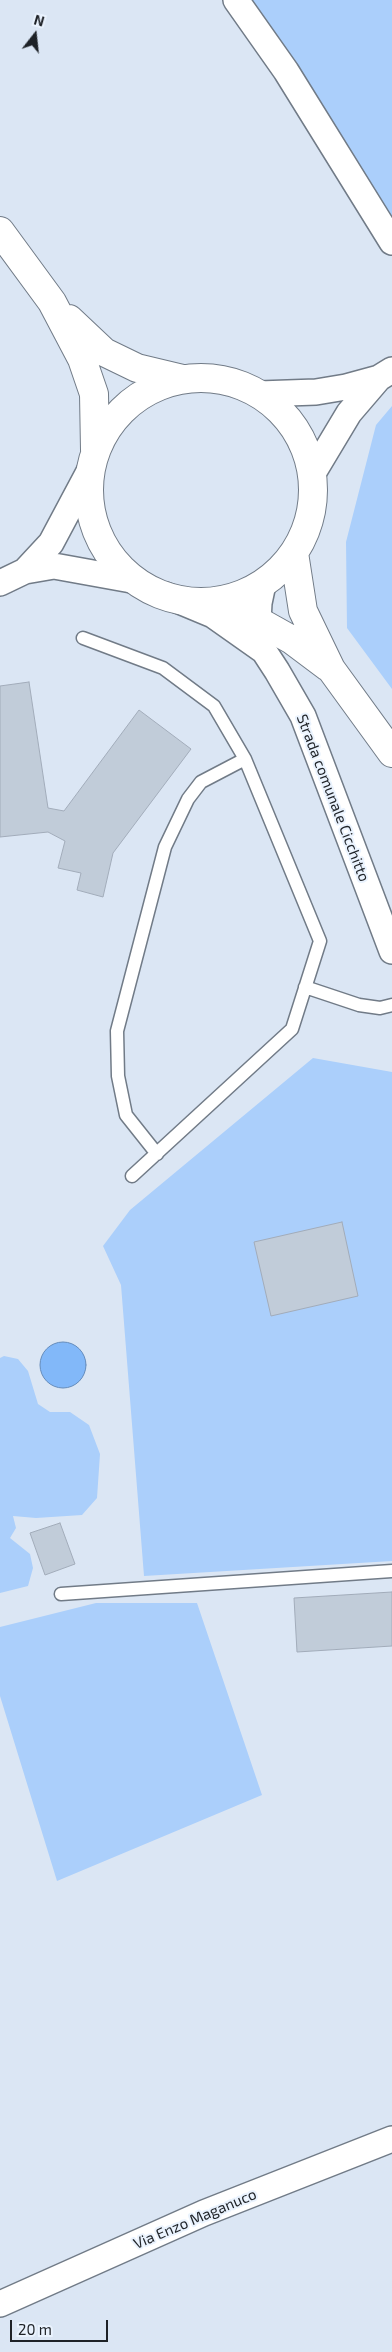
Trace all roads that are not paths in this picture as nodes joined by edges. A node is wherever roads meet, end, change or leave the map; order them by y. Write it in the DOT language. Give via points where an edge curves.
graph roads {
  1 [pos="236,0"];
  2 [pos="0,231"];
  3 [pos="392,242"];
  4 [pos="52,302"];
  5 [pos="386,374"];
  6 [pos="184,379"];
  7 [pos="259,394"];
  8 [pos="94,460"];
  9 [pos="313,473"];
  10 [pos="294,553"];
  11 [pos="25,571"];
  12 [pos="137,581"];
  13 [pos="0,583"];
  14 [pos="263,584"];
  15 [pos="165,595"];
  16 [pos="196,601"];
  17 [pos="258,621"];
  18 [pos="83,638"];
  19 [pos="264,651"];
  20 [pos="331,669"];
  21 [pos="392,753"];
  22 [pos="245,759"];
  23 [pos="392,951"];
  24 [pos="305,987"];
  25 [pos="392,1005"];
  26 [pos="157,1154"];
  27 [pos="132,1176"];
  28 [pos="392,1571"];
  29 [pos="61,1594"];
  30 [pos="392,2139"];
  31 [pos="0,2304"];
  1 -- 3 [label="street" via="286,71"];
  2 -- 4 [label="main road"];
  4 -- 6 [label="main road" via="104,352 136,368"];
  4 -- 8 [label="main road" via="82,359 94,394"];
  5 -- 7 [label="street" via="316,392"];
  5 -- 9 [label="street" via="349,413"];
  6 -- 7 [label="main road" via="210,378 236,383"];
  6 -- 8 [label="main road" via="160,385 126,407 105,432"];
  7 -- 9 [label="main road" via="285,414 303,442"];
  8 -- 11 [label="street" via="51,543"];
  8 -- 12 [label="main road" via="89,482 91,511 100,538 116,562"];
  9 -- 10 [label="main road" via="311,515"];
  10 -- 14 [label="main road"];
  10 -- 20 [label="main road" via="303,611"];
  11 -- 12 [label="street" via="54,566"];
  11 -- 13 [label="street"];
  12 -- 15 [label="main road"];
  14 -- 16 [label="main road" via="227,598"];
  14 -- 17 [label="street"];
  15 -- 16 [label="main road"];
  15 -- 19 [label="street" via="213,615"];
  16 -- 17 [label="main road"];
  17 -- 19 [label="street"];
  17 -- 20 [label="main road" via="292,640"];
  18 -- 22 [label="lane" via="163,668 214,706"];
  19 -- 23 [label="street, Strada comunale Cicchitto" via="303,716"];
  20 -- 21 [label="main road"];
  22 -- 24 [label="lane" via="320,941"];
  22 -- 26 [label="lane" via="201,782 188,799 165,847 117,1031 118,1076 126,1115"];
  24 -- 25 [label="lane" via="359,1005 380,1008"];
  24 -- 26 [label="lane" via="292,1029"];
  26 -- 27 [label="lane"];
  28 -- 29 [label="lane"];
  30 -- 31 [label="street, Via Enzo Maganuco" via="204,2213"];
}
